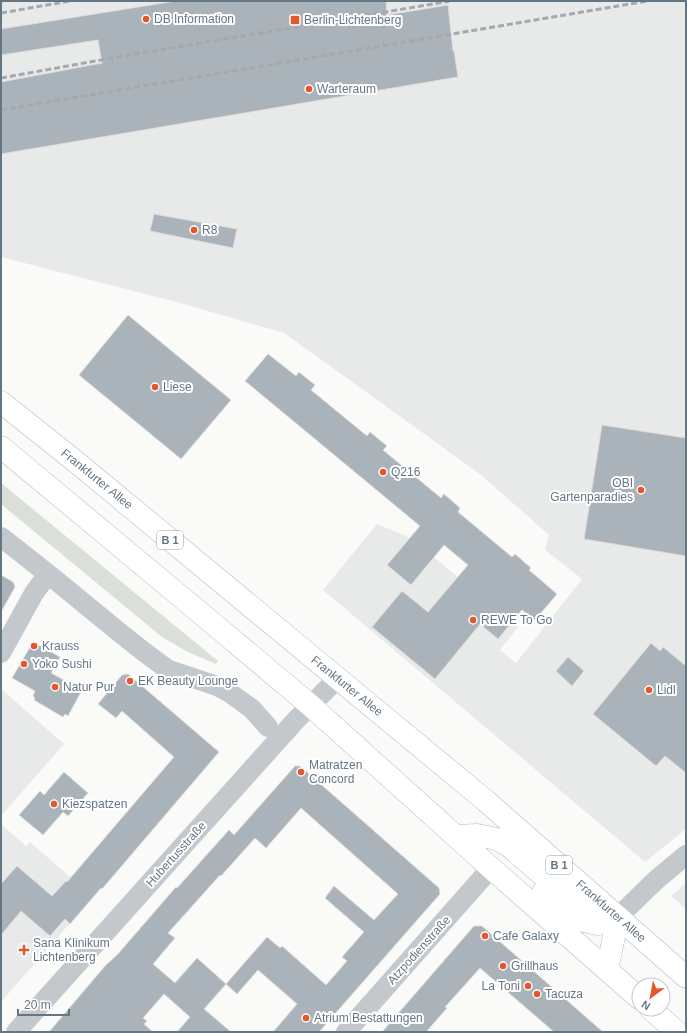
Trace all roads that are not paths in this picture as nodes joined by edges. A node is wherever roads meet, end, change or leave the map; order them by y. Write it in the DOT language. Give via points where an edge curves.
graph roads {
  1 [pos="1,402"];
  2 [pos="1,447"];
  3 [pos="1,537"];
  4 [pos="48,574"];
  5 [pos="1,653"];
  6 [pos="338,678"];
  7 [pos="310,705"];
  8 [pos="268,727"];
  9 [pos="456,836"];
  10 [pos="686,855"];
  11 [pos="491,868"];
  12 [pos="618,917"];
  13 [pos="607,970"];
  14 [pos="686,977"];
  15 [pos="631,991"];
  16 [pos="660,1017"];
  17 [pos="16,1032"];
  18 [pos="346,1032"];
  19 [pos="677,1032"];
  1 -- 6 [label="main road, Frankfurter Allee / B 1"];
  2 -- 7 [label="main road"];
  3 -- 4 [label="street"];
  4 -- 5 [label="street" via="34,593"];
  4 -- 8 [label="street" via="163,666 230,693 252,708"];
  6 -- 7 [label="street, Hubertusstraße"];
  6 -- 12 [label="main road, Frankfurter Allee / B 1" via="486,801"];
  7 -- 9 [label="main road"];
  7 -- 17 [label="street, Hubertusstraße"];
  9 -- 11 [label="main road"];
  9 -- 12 [label="main road" via="477,835 497,839 509,846 566,895"];
  10 -- 12 [label="street"];
  11 -- 12 [label="main road" via="515,868 574,919 598,924"];
  11 -- 13 [label="main road"];
  11 -- 18 [label="street, Atzpodienstraße"];
  12 -- 13 [label="main road"];
  12 -- 14 [label="main road, Frankfurter Allee / B 1"];
  13 -- 15 [label="main road"];
  16 -- 19 [label="main road"];
}
